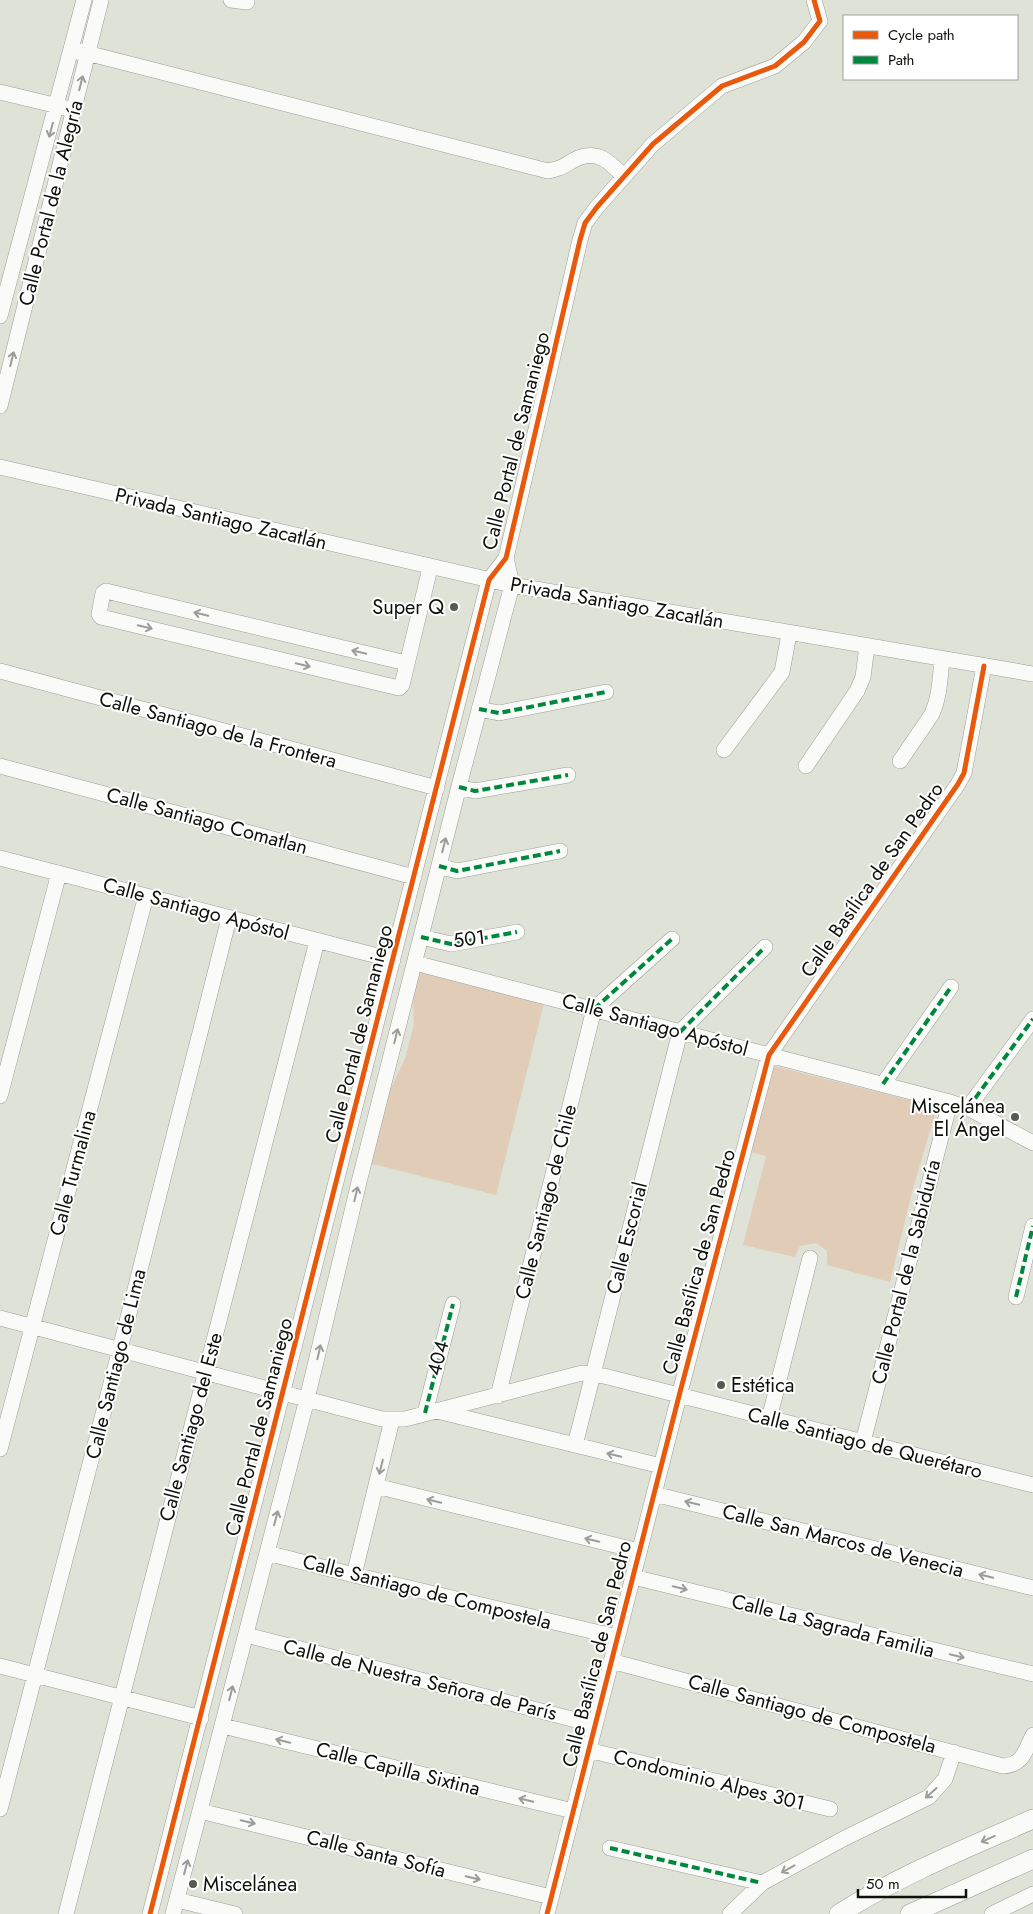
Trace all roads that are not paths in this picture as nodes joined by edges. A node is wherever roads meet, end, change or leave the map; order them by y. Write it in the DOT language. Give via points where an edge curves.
graph roads {
  1 [pos="84,0"];
  2 [pos="101,0"];
  3 [pos="231,0"];
  4 [pos="814,0"];
  5 [pos="246,2"];
  6 [pos="71,49"];
  7 [pos="89,54"];
  8 [pos="0,92"];
  9 [pos="57,106"];
  10 [pos="74,110"];
  11 [pos="623,176"];
  12 [pos="0,316"];
  13 [pos="0,406"];
  14 [pos="0,467"];
  15 [pos="506,558"];
  16 [pos="430,568"];
  17 [pos="489,580"];
  18 [pos="512,586"];
  19 [pos="239,623"];
  20 [pos="789,634"];
  21 [pos="867,646"];
  22 [pos="234,649"];
  23 [pos="942,659"];
  24 [pos="406,663"];
  25 [pos="984,666"];
  26 [pos="0,671"];
  27 [pos="1033,674"];
  28 [pos="606,692"];
  29 [pos="479,709"];
  30 [pos="724,750"];
  31 [pos="900,761"];
  32 [pos="0,766"];
  33 [pos="806,766"];
  34 [pos="568,775"];
  35 [pos="459,787"];
  36 [pos="437,788"];
  37 [pos="560,851"];
  38 [pos="0,858"];
  39 [pos="439,866"];
  40 [pos="59,873"];
  41 [pos="414,877"];
  42 [pos="146,896"];
  43 [pos="229,918"];
  44 [pos="517,932"];
  45 [pos="421,937"];
  46 [pos="672,939"];
  47 [pos="318,941"];
  48 [pos="765,947"];
  49 [pos="393,960"];
  50 [pos="415,962"];
  51 [pos="951,987"];
  52 [pos="594,1009"];
  53 [pos="1033,1019"];
  54 [pos="680,1032"];
  55 [pos="769,1055"];
  56 [pos="883,1084"];
  57 [pos="0,1096"];
  58 [pos="950,1102"];
  59 [pos="968,1108"];
  60 [pos="1033,1143"];
  61 [pos="1033,1226"];
  62 [pos="810,1258"];
  63 [pos="1016,1297"];
  64 [pos="453,1304"];
  65 [pos="0,1318"];
  66 [pos="32,1326"];
  67 [pos="120,1350"];
  68 [pos="206,1372"];
  69 [pos="593,1374"];
  70 [pos="284,1392"];
  71 [pos="498,1396"];
  72 [pos="679,1396"];
  73 [pos="307,1399"];
  74 [pos="429,1412"];
  75 [pos="769,1419"];
  76 [pos="392,1420"];
  77 [pos="863,1442"];
  78 [pos="575,1445"];
  79 [pos="0,1449"];
  80 [pos="661,1466"];
  81 [pos="1033,1485"];
  82 [pos="376,1486"];
  83 [pos="654,1494"];
  84 [pos="639,1551"];
  85 [pos="267,1553"];
  86 [pos="354,1575"];
  87 [pos="633,1577"];
  88 [pos="1033,1588"];
  89 [pos="246,1635"];
  90 [pos="617,1637"];
  91 [pos="611,1661"];
  92 [pos="0,1666"];
  93 [pos="1033,1674"];
  94 [pos="34,1676"];
  95 [pos="121,1698"];
  96 [pos="201,1718"];
  97 [pos="594,1725"];
  98 [pos="223,1726"];
  99 [pos="1033,1735"];
  100 [pos="588,1750"];
  101 [pos="954,1752"];
  102 [pos="0,1809"];
  103 [pos="830,1809"];
  104 [pos="200,1811"];
  105 [pos="573,1811"];
  106 [pos="1033,1819"];
  107 [pos="610,1848"];
  108 [pos="1033,1859"];
  109 [pos="762,1884"];
  110 [pos="1033,1894"];
  111 [pos="551,1897"];
  112 [pos="175,1907"];
  113 [pos="66,1914"];
  114 [pos="150,1914"];
  115 [pos="235,1914"];
  116 [pos="547,1914"];
  117 [pos="730,1914"];
  118 [pos="839,1914"];
  119 [pos="910,1914"];
  120 [pos="992,1914"];
  1 -- 6 [label="street, Calle Portal de la Alegría"];
  2 -- 7 [label="street, Calle Portal de la Alegría"];
  3 -- 5 [label="street"];
  4 -- 11 [label="street, Calle Portal de Samaniego" via="820,21 804,42 775,66 722,86 653,144"];
  6 -- 7 [label="street"];
  6 -- 9 [label="street, Calle Portal de la Alegría"];
  10 -- 7 [label="street, Calle Portal de la Alegría, one-way"];
  7 -- 11 [label="street" via="548,170 560,169 578,158 600,156 612,163"];
  8 -- 9 [label="street"];
  9 -- 10 [label="street"];
  9 -- 12 [label="street, Calle Portal de la Alegría, one-way"];
  13 -- 10 [label="street, Calle Portal de la Alegría, one-way"];
  11 -- 15 [label="street, Calle Portal de Samaniego" via="585,223"];
  14 -- 16 [label="street, Privada Santiago Zacatlán"];
  15 -- 17 [label="street, Calle Portal de Samaniego"];
  15 -- 18 [label="street, Calle Portal de Samaniego"];
  16 -- 17 [label="street, Privada Santiago Zacatlán"];
  16 -- 24 [label="street"];
  17 -- 18 [label="street, Privada Santiago Zacatlán"];
  17 -- 36 [label="street, Calle Portal de Samaniego"];
  18 -- 20 [label="street, Privada Santiago Zacatlán"];
  18 -- 29 [label="street, Calle Portal de Samaniego"];
  19 -- 22 [label="street"];
  19 -- 22 [label="street, one-way" via="106,591 103,593 101,617"];
  24 -- 19 [label="street, one-way"];
  20 -- 21 [label="street, Privada Santiago Zacatlán"];
  20 -- 30 [label="street" via="782,672"];
  21 -- 23 [label="street, Privada Santiago Zacatlán"];
  21 -- 33 [label="street" via="863,677 856,691"];
  22 -- 24 [label="street, one-way" via="399,688"];
  23 -- 25 [label="street, Privada Santiago Zacatlán"];
  23 -- 31 [label="street" via="939,690 932,714"];
  25 -- 27 [label="street, Privada Santiago Zacatlán"];
  25 -- 55 [label="street, Calle Basílica de San Pedro" via="964,773 958,784"];
  26 -- 36 [label="street, Calle Santiago de la Frontera"];
  28 -- 29 [label="street" via="499,713"];
  29 -- 35 [label="street, Calle Portal de Samaniego"];
  32 -- 41 [label="street, Calle Santiago Comatlan"];
  34 -- 35 [label="street" via="475,791"];
  39 -- 35 [label="street, Calle Portal de Samaniego, one-way"];
  36 -- 41 [label="street, Calle Portal de Samaniego"];
  37 -- 39 [label="street" via="458,871"];
  38 -- 40 [label="street, Calle Santiago Apóstol"];
  39 -- 45 [label="street, Calle Portal de Samaniego"];
  40 -- 42 [label="street, Calle Santiago Apóstol"];
  40 -- 57 [label="street"];
  41 -- 49 [label="street, Calle Portal de Samaniego"];
  42 -- 43 [label="street, Calle Santiago Apóstol"];
  42 -- 66 [label="street, Calle Turmalina"];
  43 -- 47 [label="street, Calle Santiago Apóstol"];
  43 -- 67 [label="street, Calle Santiago de Lima"];
  44 -- 45 [label="street, 501" via="451,944"];
  45 -- 50 [label="street, Calle Portal de Samaniego"];
  46 -- 52 [label="street"];
  47 -- 49 [label="street, Calle Santiago Apóstol"];
  47 -- 68 [label="street, Calle Santiago del Este"];
  48 -- 54 [label="street"];
  49 -- 70 [label="street, Calle Portal de Samaniego"];
  50 -- 52 [label="street, Calle Santiago Apóstol"];
  73 -- 50 [label="street, Calle Portal de Samaniego, one-way"];
  51 -- 56 [label="street"];
  52 -- 54 [label="street, Calle Santiago Apóstol"];
  52 -- 71 [label="street, Calle Santiago de Chile"];
  53 -- 59 [label="street"];
  54 -- 55 [label="street, Calle Santiago Apóstol"];
  54 -- 69 [label="street, Calle Escorial"];
  55 -- 56 [label="street, Calle Santiago Apóstol"];
  55 -- 72 [label="street, Calle Basílica de San Pedro"];
  56 -- 58 [label="street, Calle Santiago Apóstol"];
  58 -- 59 [label="street, Calle Santiago Apóstol"];
  58 -- 77 [label="street, Calle Portal de la Sabiduría"];
  59 -- 60 [label="street, Calle Santiago Apóstol"];
  61 -- 63 [label="street"];
  62 -- 75 [label="street"];
  64 -- 74 [label="street, 404"];
  65 -- 66 [label="street, Calle Santiago de Querétaro"];
  66 -- 67 [label="street, Calle Santiago de Querétaro"];
  66 -- 79 [label="street, Calle Turmalina"];
  67 -- 68 [label="street, Calle Santiago de Querétaro"];
  67 -- 94 [label="street, Calle Santiago de Lima"];
  68 -- 70 [label="street, Calle Santiago de Querétaro"];
  68 -- 95 [label="street, Calle Santiago del Este"];
  69 -- 71 [label="street, Calle Santiago de Querétaro"];
  69 -- 72 [label="street, Calle Santiago de Querétaro"];
  69 -- 78 [label="street, Calle Escorial"];
  70 -- 73 [label="street, Calle Santiago de Querétaro"];
  70 -- 96 [label="street, Calle Portal de Samaniego"];
  71 -- 74 [label="street, Calle Santiago de Querétaro"];
  72 -- 75 [label="street, Calle Santiago de Querétaro"];
  72 -- 80 [label="street, Calle Basílica de San Pedro"];
  73 -- 76 [label="street, Calle Santiago de Querétaro"];
  85 -- 73 [label="street, Calle Portal de Samaniego, one-way"];
  74 -- 76 [label="street, Calle Santiago de Querétaro"];
  74 -- 78 [label="street"];
  75 -- 77 [label="street, Calle Santiago de Querétaro"];
  76 -- 82 [label="street, one-way"];
  77 -- 81 [label="street, Calle Santiago de Querétaro"];
  80 -- 78 [label="street, one-way"];
  80 -- 83 [label="street, Calle Basílica de San Pedro"];
  84 -- 82 [label="street, one-way"];
  82 -- 86 [label="street"];
  83 -- 84 [label="street, Calle Basílica de San Pedro"];
  88 -- 83 [label="street, Calle San Marcos de Venecia, one-way"];
  84 -- 87 [label="street, Calle Basílica de San Pedro"];
  85 -- 86 [label="street, Calle Santiago de Compostela"];
  85 -- 89 [label="street, Calle Portal de Samaniego"];
  86 -- 90 [label="street, Calle Santiago de Compostela"];
  87 -- 90 [label="street, Calle Basílica de San Pedro"];
  87 -- 93 [label="street, Calle La Sagrada Familia, one-way"];
  89 -- 97 [label="street, Calle de Nuestra Señora de París"];
  98 -- 89 [label="street, Calle Portal de Samaniego, one-way"];
  90 -- 91 [label="street, Calle Basílica de San Pedro"];
  91 -- 97 [label="street, Calle Basílica de San Pedro"];
  91 -- 101 [label="street, Calle Santiago de Compostela"];
  92 -- 94 [label="street"];
  94 -- 95 [label="street"];
  94 -- 102 [label="street, Calle Santiago de Lima"];
  95 -- 96 [label="street"];
  95 -- 113 [label="street, Calle Santiago del Este"];
  96 -- 114 [label="street, Calle Portal de Samaniego"];
  97 -- 100 [label="street, Calle Basílica de San Pedro"];
  98 -- 104 [label="street, Calle Portal de Samaniego"];
  105 -- 98 [label="street, Calle Capilla Sixtina, one-way"];
  99 -- 101 [label="street, Calle Santiago de Compostela" via="1021,1760 1012,1766"];
  100 -- 103 [label="street, Condominio Alpes 301"];
  100 -- 105 [label="street, Calle Basílica de San Pedro"];
  101 -- 109 [label="street, one-way" via="945,1779 929,1797"];
  104 -- 111 [label="street, Calle Santa Sofía, one-way"];
  112 -- 104 [label="street, Calle Portal de Samaniego, one-way"];
  105 -- 111 [label="street, Calle Basílica de San Pedro"];
  106 -- 118 [label="main road, one-way" via="909,1874"];
  107 -- 109 [label="street"];
  108 -- 119 [label="main road"];
  109 -- 117 [label="street"];
  110 -- 120 [label="street"];
  111 -- 116 [label="street, Calle Basílica de San Pedro"];
  112 -- 115 [label="street"];
}
